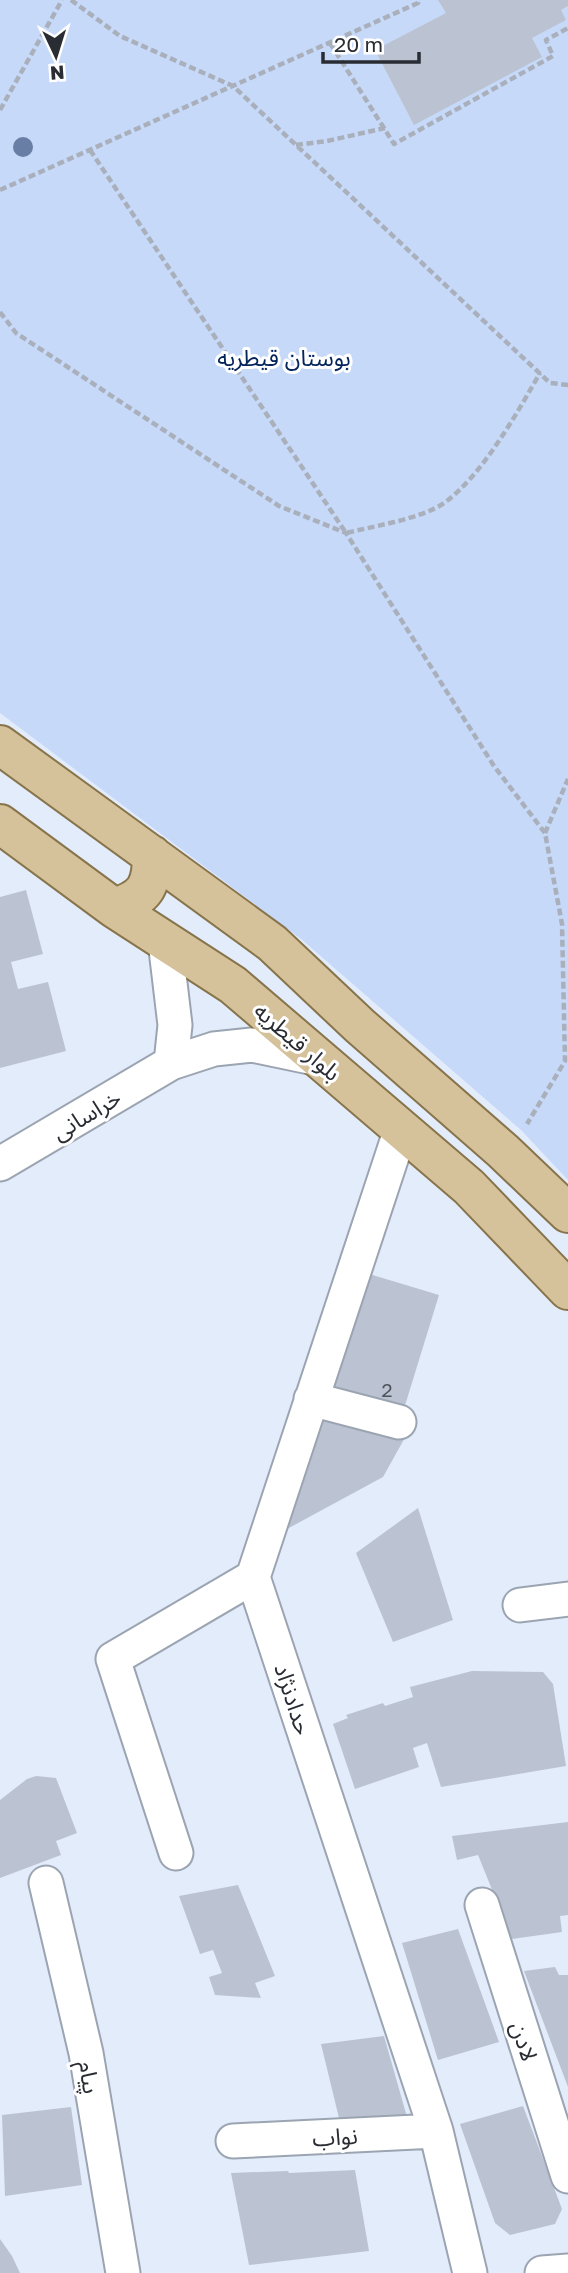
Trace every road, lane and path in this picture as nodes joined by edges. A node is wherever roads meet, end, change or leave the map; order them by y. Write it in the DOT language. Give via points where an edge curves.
graph roads {
  1 [pos="62,0"];
  2 [pos="71,0"];
  3 [pos="417,0"];
  4 [pos="568,27"];
  5 [pos="330,43"];
  6 [pos="233,86"];
  7 [pos="0,110"];
  8 [pos="385,128"];
  9 [pos="296,145"];
  10 [pos="90,150"];
  11 [pos="0,190"];
  12 [pos="0,312"];
  13 [pos="540,373"];
  14 [pos="568,385"];
  15 [pos="346,533"];
  16 [pos="0,745"];
  17 [pos="568,779"];
  18 [pos="0,824"];
  19 [pos="545,834"];
  20 [pos="152,855"];
  21 [pos="114,908"];
  22 [pos="165,941"];
  23 [pos="272,943"];
  24 [pos="233,985"];
  25 [pos="318,1059"];
  26 [pos="171,1063"];
  27 [pos="401,1129"];
  28 [pos="503,1151"];
  29 [pos="0,1164"];
  30 [pos="568,1213"];
  31 [pos="568,1290"];
  32 [pos="311,1399"];
  33 [pos="399,1422"];
  34 [pos="253,1577"];
  35 [pos="568,1599"];
  36 [pos="520,1605"];
  37 [pos="176,1853"];
  38 [pos="46,1883"];
  39 [pos="482,1905"];
  40 [pos="436,2131"];
  41 [pos="233,2141"];
  42 [pos="568,2176"];
  43 [pos="568,2271"];
  44 [pos="123,2273"];
  45 [pos="470,2273"];
  46 [pos="542,2273"];
  1 -- 7 [label="path"];
  2 -- 6 [label="path" via="120,36"];
  3 -- 5 [label="path"];
  4 -- 8 [label="path" via="546,40 554,56 394,144"];
  5 -- 6 [label="path"];
  5 -- 8 [label="path"];
  6 -- 9 [label="path"];
  6 -- 10 [label="path"];
  8 -- 9 [label="path"];
  9 -- 13 [label="path"];
  10 -- 11 [label="path"];
  10 -- 15 [label="path"];
  12 -- 15 [label="path" via="16,333 279,506"];
  13 -- 14 [label="path" via="550,383"];
  13 -- 15 [label="path" via="514,420 467,482 443,504"];
  15 -- 19 [label="path" via="494,766"];
  16 -- 20 [label="main road"];
  17 -- 19 [label="path"];
  18 -- 21 [label="main road, بلوار قیطریه"];
  19 -- 28 [label="path" via="562,924 565,1061 523,1131"];
  20 -- 21 [label="main road" via="152,873 145,890 132,902"];
  20 -- 23 [label="main road"];
  21 -- 22 [label="main road, بلوار قیطریه"];
  22 -- 24 [label="main road, بلوار قیطریه"];
  22 -- 26 [label="street" via="175,1025"];
  23 -- 24 [label="main road" via="245,955"];
  23 -- 28 [label="main road"];
  24 -- 25 [label="main road, بلوار قیطریه"];
  25 -- 26 [label="street, خراسانی" via="252,1045 214,1049"];
  25 -- 27 [label="main road, بلوار قیطریه"];
  26 -- 29 [label="street, خراسانی"];
  27 -- 31 [label="main road, بلوار قیطریه" via="469,1187"];
  27 -- 32 [label="street"];
  28 -- 30 [label="main road"];
  32 -- 33 [label="street"];
  32 -- 34 [label="street"];
  34 -- 37 [label="street" via="113,1659"];
  34 -- 40 [label="street, حدادنژاد"];
  35 -- 36 [label="street"];
  38 -- 44 [label="street, پیام" via="86,2053"];
  39 -- 42 [label="street, لادن"];
  40 -- 41 [label="street, نواب"];
  40 -- 45 [label="street, حدادنژاد"];
  43 -- 46 [label="street"];
}
